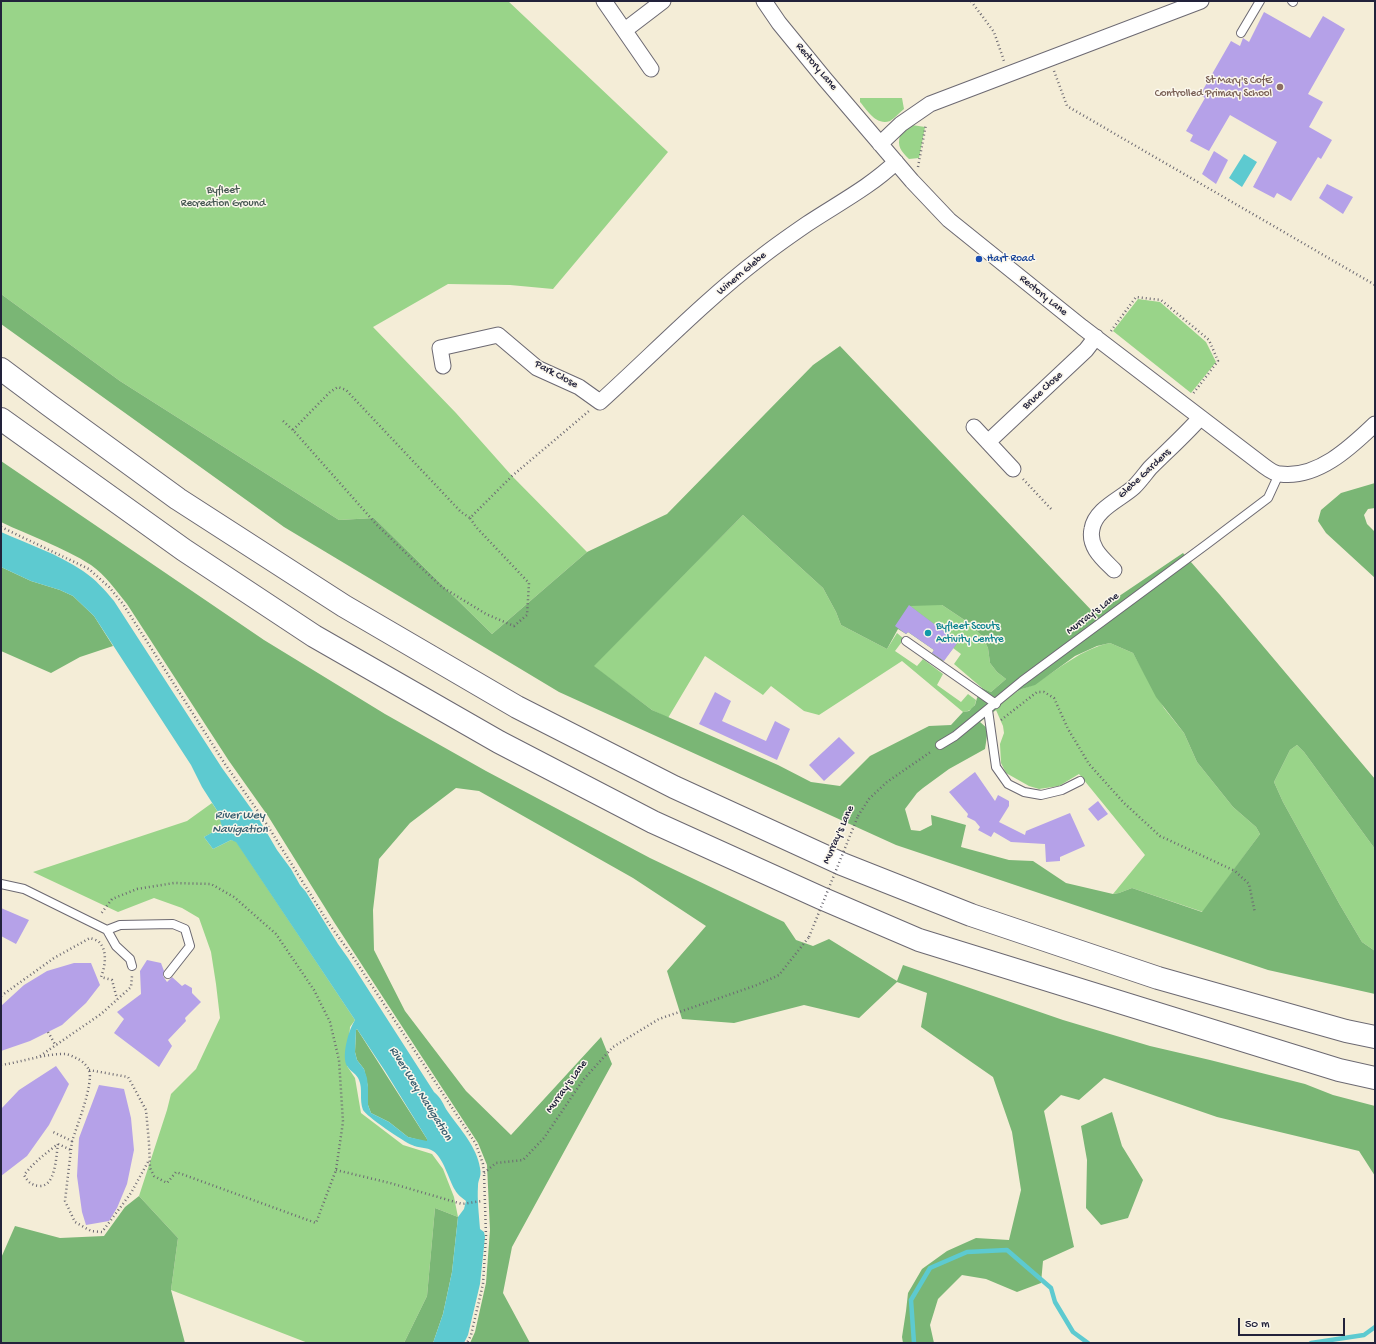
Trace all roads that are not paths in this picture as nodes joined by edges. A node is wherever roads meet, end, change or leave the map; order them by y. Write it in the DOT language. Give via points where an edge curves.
graph roads {
  1 [pos="604,1"];
  2 [pos="662,1"];
  3 [pos="764,1"];
  4 [pos="1201,1"];
  5 [pos="1260,1"];
  6 [pos="624,30"];
  7 [pos="1241,34"];
  8 [pos="651,69"];
  9 [pos="880,144"];
  10 [pos="896,162"];
  11 [pos="1099,340"];
  12 [pos="443,366"];
  13 [pos="1,369"];
  14 [pos="600,402"];
  15 [pos="1200,418"];
  16 [pos="1,419"];
  17 [pos="1375,424"];
  18 [pos="974,426"];
  19 [pos="988,442"];
  20 [pos="1013,469"];
  21 [pos="1279,474"];
  22 [pos="1114,570"];
  23 [pos="906,641"];
  24 [pos="996,704"];
  25 [pos="988,710"];
  26 [pos="940,745"];
  27 [pos="1080,782"];
  28 [pos="1,884"];
  29 [pos="107,930"];
  30 [pos="132,966"];
  31 [pos="168,974"];
  32 [pos="1375,1037"];
  33 [pos="1375,1078"];
  1 -- 6 [label="street"];
  2 -- 6 [label="street"];
  3 -- 9 [label="street, Rectory Lane" via="784,29"];
  4 -- 9 [label="street" via="930,104 901,124"];
  5 -- 7 [label="lane"];
  6 -- 8 [label="street"];
  9 -- 10 [label="street, Rectory Lane"];
  10 -- 11 [label="street, Rectory Lane" via="949,220"];
  10 -- 14 [label="street, Winern Glebe" via="860,191 759,258"];
  11 -- 15 [label="street, Rectory Lane"];
  11 -- 19 [label="street, Bruce Close"];
  12 -- 14 [label="street, Park Close" via="439,343 498,335 538,368 579,387"];
  13 -- 32 [label="highway" via="178,498 344,606 517,707 674,787 842,864 971,915 1158,978"];
  15 -- 21 [label="street, Rectory Lane" via="1264,466"];
  15 -- 22 [label="street, Glebe Gardens" via="1134,486 1103,510 1095,521 1091,530 1097,554"];
  16 -- 33 [label="highway" via="184,550 314,636 499,742 652,822 919,940 1339,1070"];
  17 -- 21 [label="street, Rectory Lane" via="1348,448 1313,470 1301,474"];
  18 -- 19 [label="street"];
  19 -- 20 [label="street"];
  21 -- 24 [label="lane, Murray's Lane" via="1268,498 1022,681"];
  23 -- 24 [label="lane"];
  24 -- 25 [label="lane, Murray's Lane"];
  25 -- 26 [label="lane, Murray's Lane"];
  25 -- 27 [label="lane" via="996,766 1008,784 1024,792 1042,794 1062,790"];
  28 -- 29 [label="lane" via="24,889"];
  29 -- 30 [label="lane" via="116,946 130,959"];
  29 -- 31 [label="lane" via="120,925 174,924 185,929 190,946"];
}
